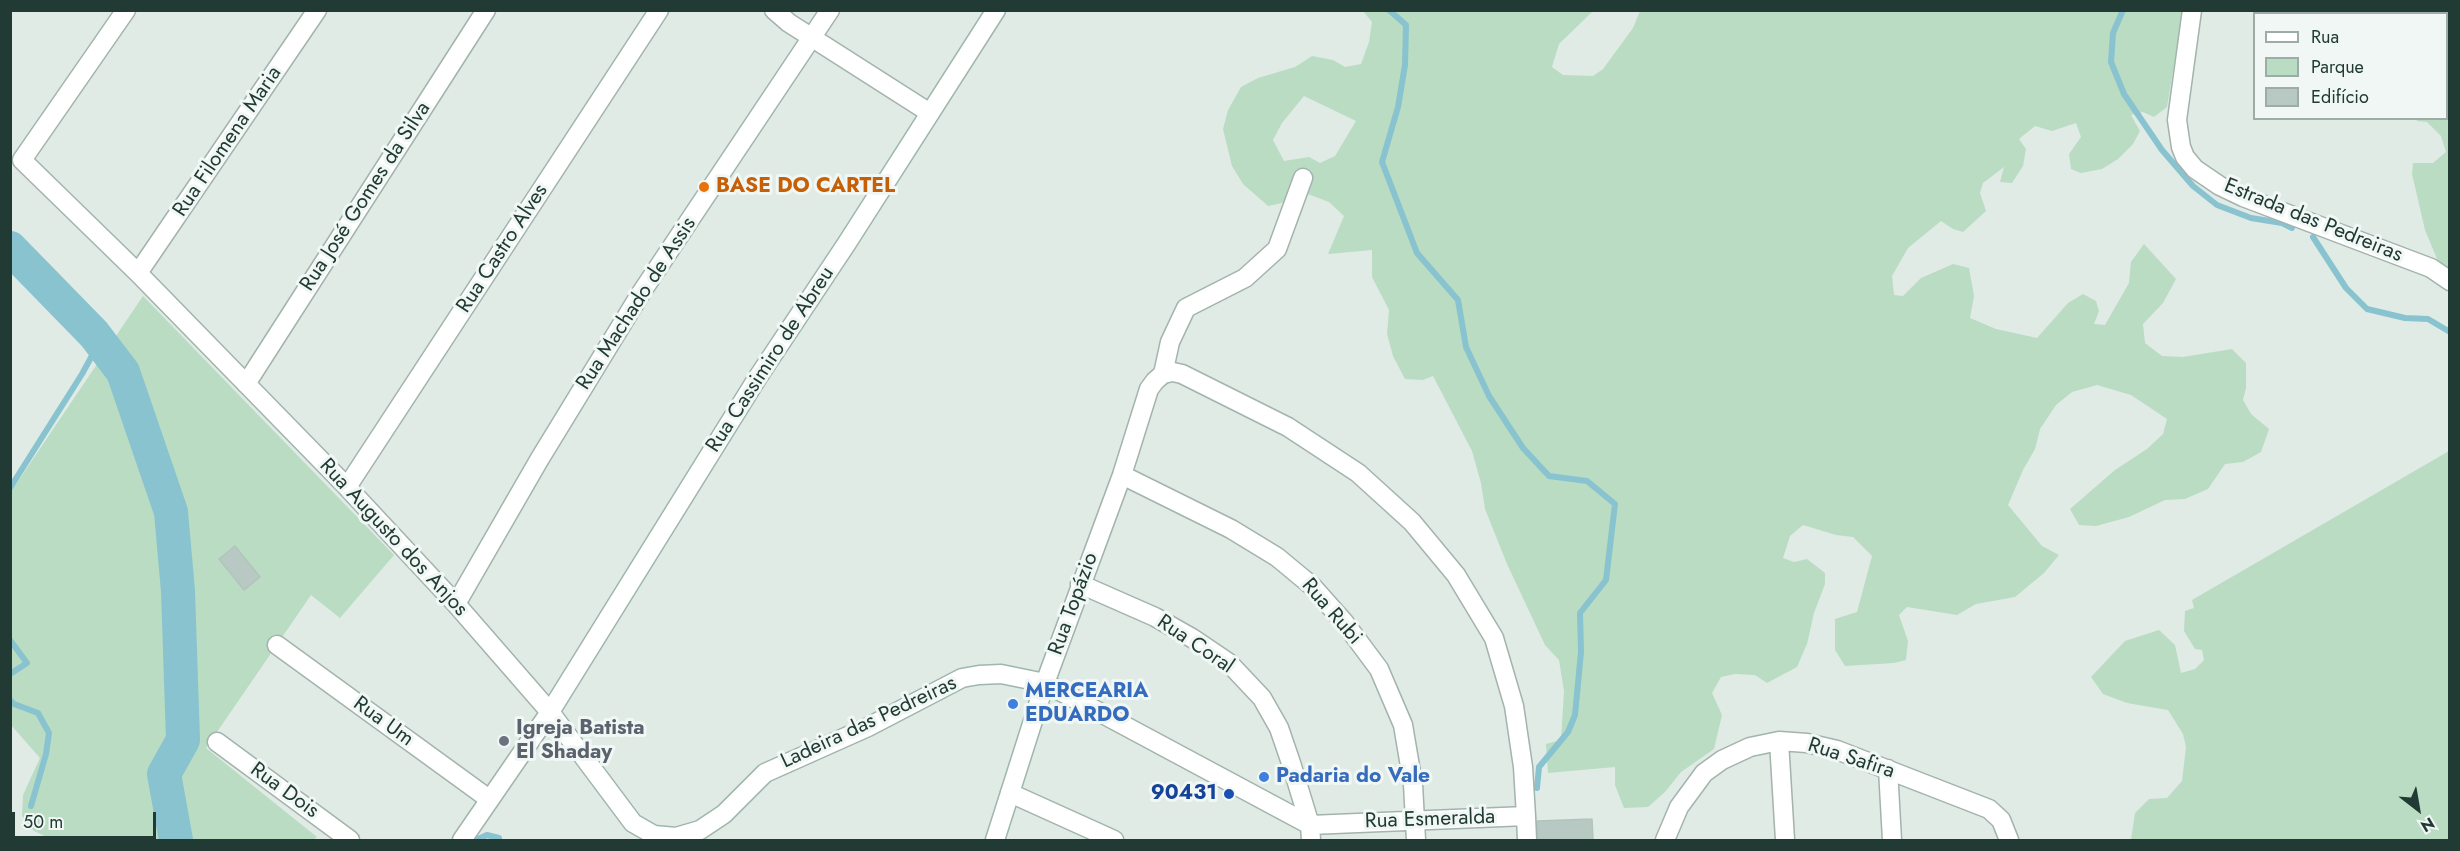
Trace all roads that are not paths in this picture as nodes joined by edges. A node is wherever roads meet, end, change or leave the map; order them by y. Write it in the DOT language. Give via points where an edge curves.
graph roads {
  1 [pos="126,10"];
  2 [pos="317,10"];
  3 [pos="486,10"];
  4 [pos="659,10"];
  5 [pos="774,10"];
  6 [pos="830,10"];
  7 [pos="996,10"];
  8 [pos="2192,10"];
  9 [pos="813,38"];
  10 [pos="930,113"];
  11 [pos="1303,178"];
  12 [pos="138,273"];
  13 [pos="2450,280"];
  14 [pos="1163,374"];
  15 [pos="246,384"];
  16 [pos="1122,475"];
  17 [pos="347,487"];
  18 [pos="1080,584"];
  19 [pos="456,604"];
  20 [pos="277,645"];
  21 [pos="1045,683"];
  22 [pos="550,712"];
  23 [pos="1779,741"];
  24 [pos="217,742"];
  25 [pos="1888,769"];
  26 [pos="765,773"];
  27 [pos="1010,793"];
  28 [pos="489,799"];
  29 [pos="1526,816"];
  30 [pos="1416,819"];
  31 [pos="1311,833"];
  32 [pos="350,840"];
  33 [pos="462,840"];
  34 [pos="995,840"];
  35 [pos="1113,840"];
  36 [pos="1416,840"];
  37 [pos="1527,840"];
  38 [pos="1665,840"];
  39 [pos="1785,840"];
  40 [pos="1893,840"];
  41 [pos="2009,840"];
  1 -- 12 [label="street, Rua Augusto dos Anjos" via="22,160"];
  2 -- 12 [label="street, Rua Filomena Maria"];
  3 -- 15 [label="street, Rua José Gomes da Silva"];
  4 -- 17 [label="street, Rua Castro Alves"];
  5 -- 9 [label="street"];
  6 -- 9 [label="street, Rua Machado de Assis"];
  7 -- 10 [label="street, Rua Cassimiro de Abreu"];
  8 -- 13 [label="street, Estrada das Pedreiras" via="2177,120 2181,147 2195,169 2242,197 2431,268"];
  9 -- 10 [label="street"];
  9 -- 19 [label="street, Rua Machado de Assis" via="641,293"];
  10 -- 22 [label="street, Rua Cassimiro de Abreu" via="758,377"];
  11 -- 14 [label="street" via="1277,249 1245,278 1186,308 1170,342"];
  12 -- 15 [label="street, Rua Augusto dos Anjos"];
  14 -- 16 [label="street, Rua Topázio" via="1149,389"];
  14 -- 29 [label="street" via="1182,374 1269,417 1358,473 1412,522 1456,575 1494,638 1514,706"];
  15 -- 17 [label="street, Rua Augusto dos Anjos"];
  16 -- 18 [label="street, Rua Topázio"];
  16 -- 30 [label="street, Rua Rubi" via="1231,529 1277,557 1312,586 1344,622 1379,669 1403,725"];
  17 -- 19 [label="street, Rua Augusto dos Anjos"];
  18 -- 21 [label="street, Rua Topázio"];
  18 -- 31 [label="street, Rua Coral" via="1192,638 1229,663 1262,698 1279,728"];
  19 -- 22 [label="street, Rua Augusto dos Anjos"];
  20 -- 28 [label="street, Rua Um"];
  21 -- 26 [label="street, Ladeira das Pedreiras" via="1001,674 962,678 868,727"];
  21 -- 27 [label="street, Rua Topázio"];
  21 -- 31 [label="street"];
  22 -- 26 [label="street, Rua Augusto dos Anjos" via="633,823 654,835 676,837 700,830 724,814"];
  22 -- 28 [label="street, Rua Cassimiro de Abreu"];
  23 -- 25 [label="street, Rua Safira" via="1837,750"];
  23 -- 38 [label="street, Rua Safira" via="1750,747 1704,773 1679,807"];
  23 -- 39 [label="street"];
  24 -- 32 [label="street, Rua Dois"];
  25 -- 40 [label="street"];
  25 -- 41 [label="street, Rua Safira" via="1989,809 2001,820"];
  27 -- 34 [label="street, Rua Topázio"];
  27 -- 35 [label="street"];
  28 -- 33 [label="street, Rua Cassimiro de Abreu"];
  29 -- 30 [label="street, Rua Esmeralda"];
  29 -- 37 [label="street"];
  30 -- 31 [label="street, Rua Esmeralda"];
  30 -- 36 [label="street, Rua Rubi"];
}
